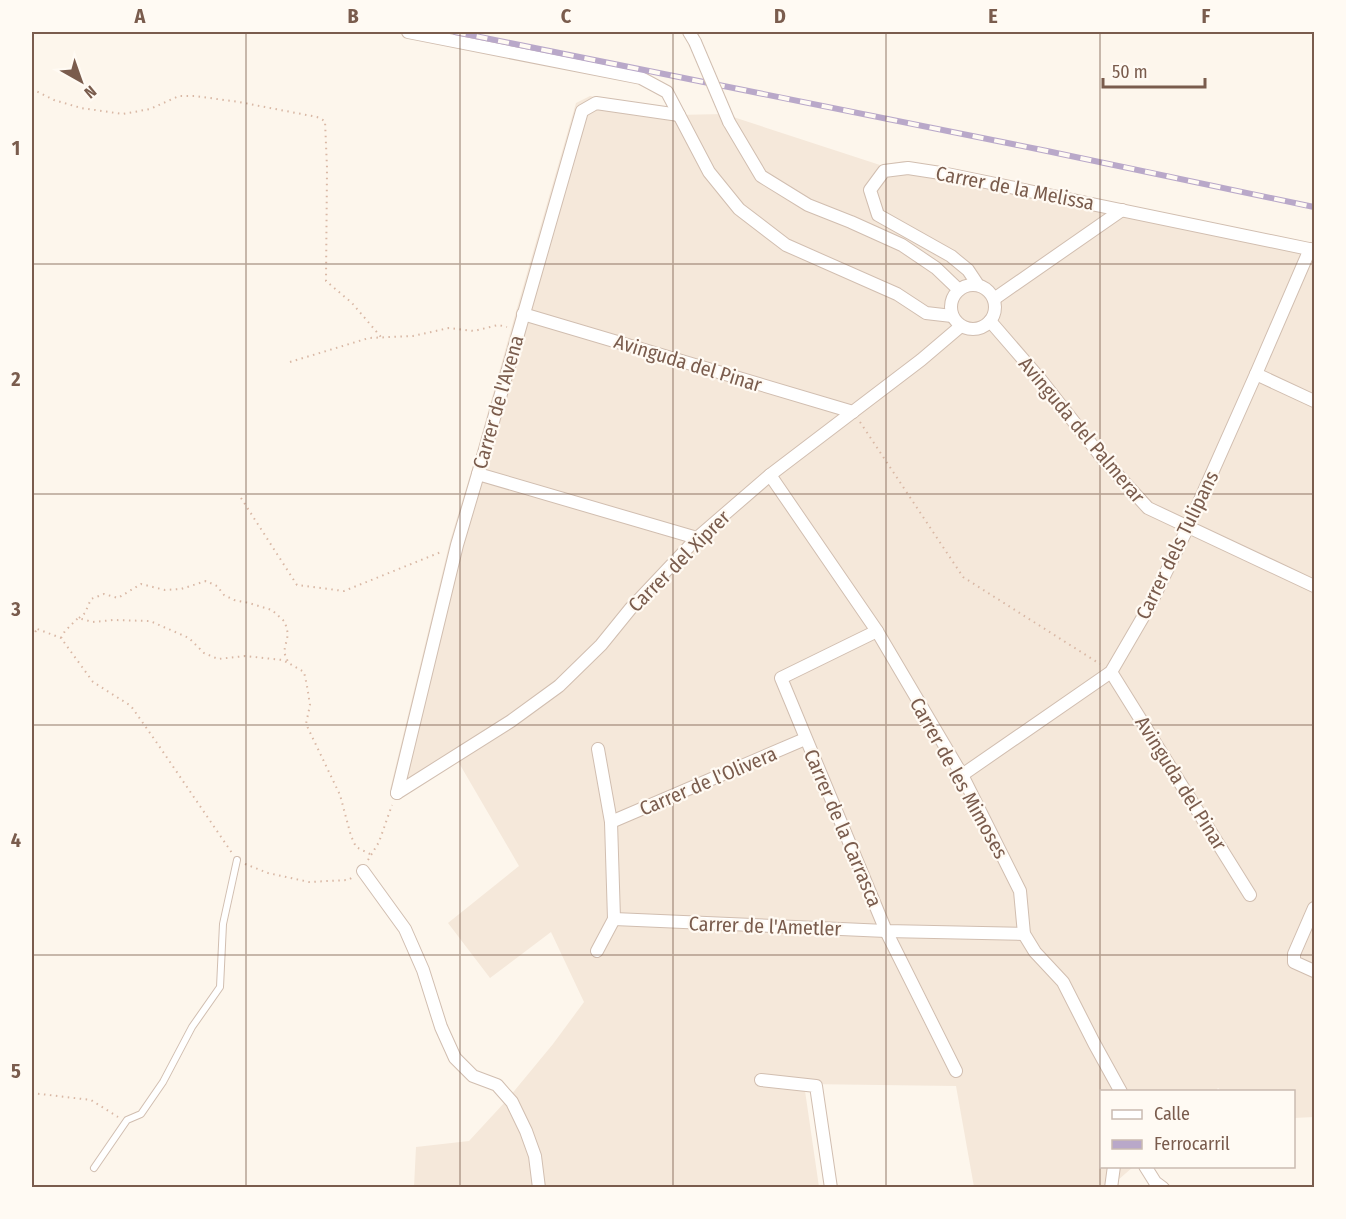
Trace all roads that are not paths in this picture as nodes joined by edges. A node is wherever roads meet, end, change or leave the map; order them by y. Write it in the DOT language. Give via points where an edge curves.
graph roads {
  1 [pos="408,32"];
  2 [pos="692,37"];
  3 [pos="679,116"];
  4 [pos="1122,210"];
  5 [pos="1312,250"];
  6 [pos="978,285"];
  7 [pos="959,290"];
  8 [pos="994,299"];
  9 [pos="523,314"];
  10 [pos="952,316"];
  11 [pos="990,321"];
  12 [pos="961,326"];
  13 [pos="1256,374"];
  14 [pos="1314,401"];
  15 [pos="853,412"];
  16 [pos="478,474"];
  17 [pos="770,475"];
  18 [pos="1188,527"];
  19 [pos="697,538"];
  20 [pos="1314,586"];
  21 [pos="877,631"];
  22 [pos="1111,672"];
  23 [pos="805,739"];
  24 [pos="598,749"];
  25 [pos="962,775"];
  26 [pos="397,793"];
  27 [pos="611,822"];
  28 [pos="237,860"];
  29 [pos="363,871"];
  30 [pos="1250,895"];
  31 [pos="1314,908"];
  32 [pos="614,919"];
  33 [pos="886,931"];
  34 [pos="1024,934"];
  35 [pos="597,951"];
  36 [pos="1314,971"];
  37 [pos="956,1071"];
  38 [pos="761,1080"];
  39 [pos="1120,1090"];
  40 [pos="94,1168"];
  41 [pos="1114,1168"];
  42 [pos="1146,1168"];
  43 [pos="538,1188"];
  44 [pos="831,1188"];
  45 [pos="1111,1188"];
  46 [pos="1163,1188"];
  1 -- 3 [label="street" via="640,78 667,92"];
  2 -- 7 [label="street, bridge" via="729,122 761,176 808,205 902,245 936,268"];
  3 -- 9 [label="street, Carrer de l'Avena" via="596,103 582,111"];
  3 -- 10 [label="street" via="709,172 739,209 786,245 897,294 926,313"];
  4 -- 5 [label="street, Carrer de la Melissa"];
  4 -- 6 [label="street, Carrer de la Melissa" via="947,174 908,168 884,171 870,190 878,215 951,256"];
  4 -- 8 [label="street"];
  5 -- 13 [label="street, Carrer dels Tulipans"];
  6 -- 7 [label="street"];
  6 -- 8 [label="street"];
  7 -- 10 [label="street" via="951,302"];
  8 -- 11 [label="street" via="995,311"];
  9 -- 15 [label="street, Avinguda del Pinar"];
  9 -- 16 [label="street, Carrer de l'Avena"];
  10 -- 12 [label="street"];
  11 -- 12 [label="street" via="980,329"];
  11 -- 18 [label="street, Avinguda del Palmerar" via="1148,508"];
  12 -- 15 [label="street, Carrer del Xiprer"];
  13 -- 14 [label="street"];
  13 -- 18 [label="street, Carrer dels Tulipans"];
  15 -- 17 [label="street, Carrer del Xiprer"];
  16 -- 19 [label="street"];
  16 -- 26 [label="street, Carrer de l'Avena"];
  17 -- 19 [label="street, Carrer del Xiprer"];
  17 -- 21 [label="street, Carrer de les Mimoses"];
  18 -- 20 [label="street, Avinguda del Palmerar"];
  18 -- 22 [label="street, Carrer dels Tulipans" via="1150,605"];
  19 -- 26 [label="street, Carrer del Xiprer" via="559,686"];
  21 -- 23 [label="street, Carrer de la Carrasca" via="781,678"];
  21 -- 25 [label="street, Carrer de les Mimoses"];
  22 -- 25 [label="street, Carrer dels Tulipans"];
  22 -- 30 [label="street, Avinguda del Pinar"];
  23 -- 27 [label="street, Carrer de l'Olivera"];
  23 -- 33 [label="street, Carrer de la Carrasca"];
  24 -- 27 [label="street"];
  25 -- 34 [label="street, Carrer de les Mimoses" via="1020,891"];
  27 -- 32 [label="street"];
  28 -- 40 [label="lane" via="223,924 220,987 141,1114 126,1121"];
  29 -- 43 [label="street" via="405,929 454,1058 473,1076 497,1085 512,1102 535,1156"];
  31 -- 36 [label="street" via="1294,962"];
  32 -- 33 [label="street, Carrer de l'Ametler"];
  32 -- 35 [label="street"];
  33 -- 34 [label="street, Carrer de l'Ametler"];
  33 -- 37 [label="street, Carrer de la Carrasca"];
  34 -- 39 [label="street, Carrer de les Mimoses" via="1063,982"];
  38 -- 44 [label="street" via="816,1086"];
  41 -- 45 [label="street"];
  42 -- 46 [label="street"];
}
